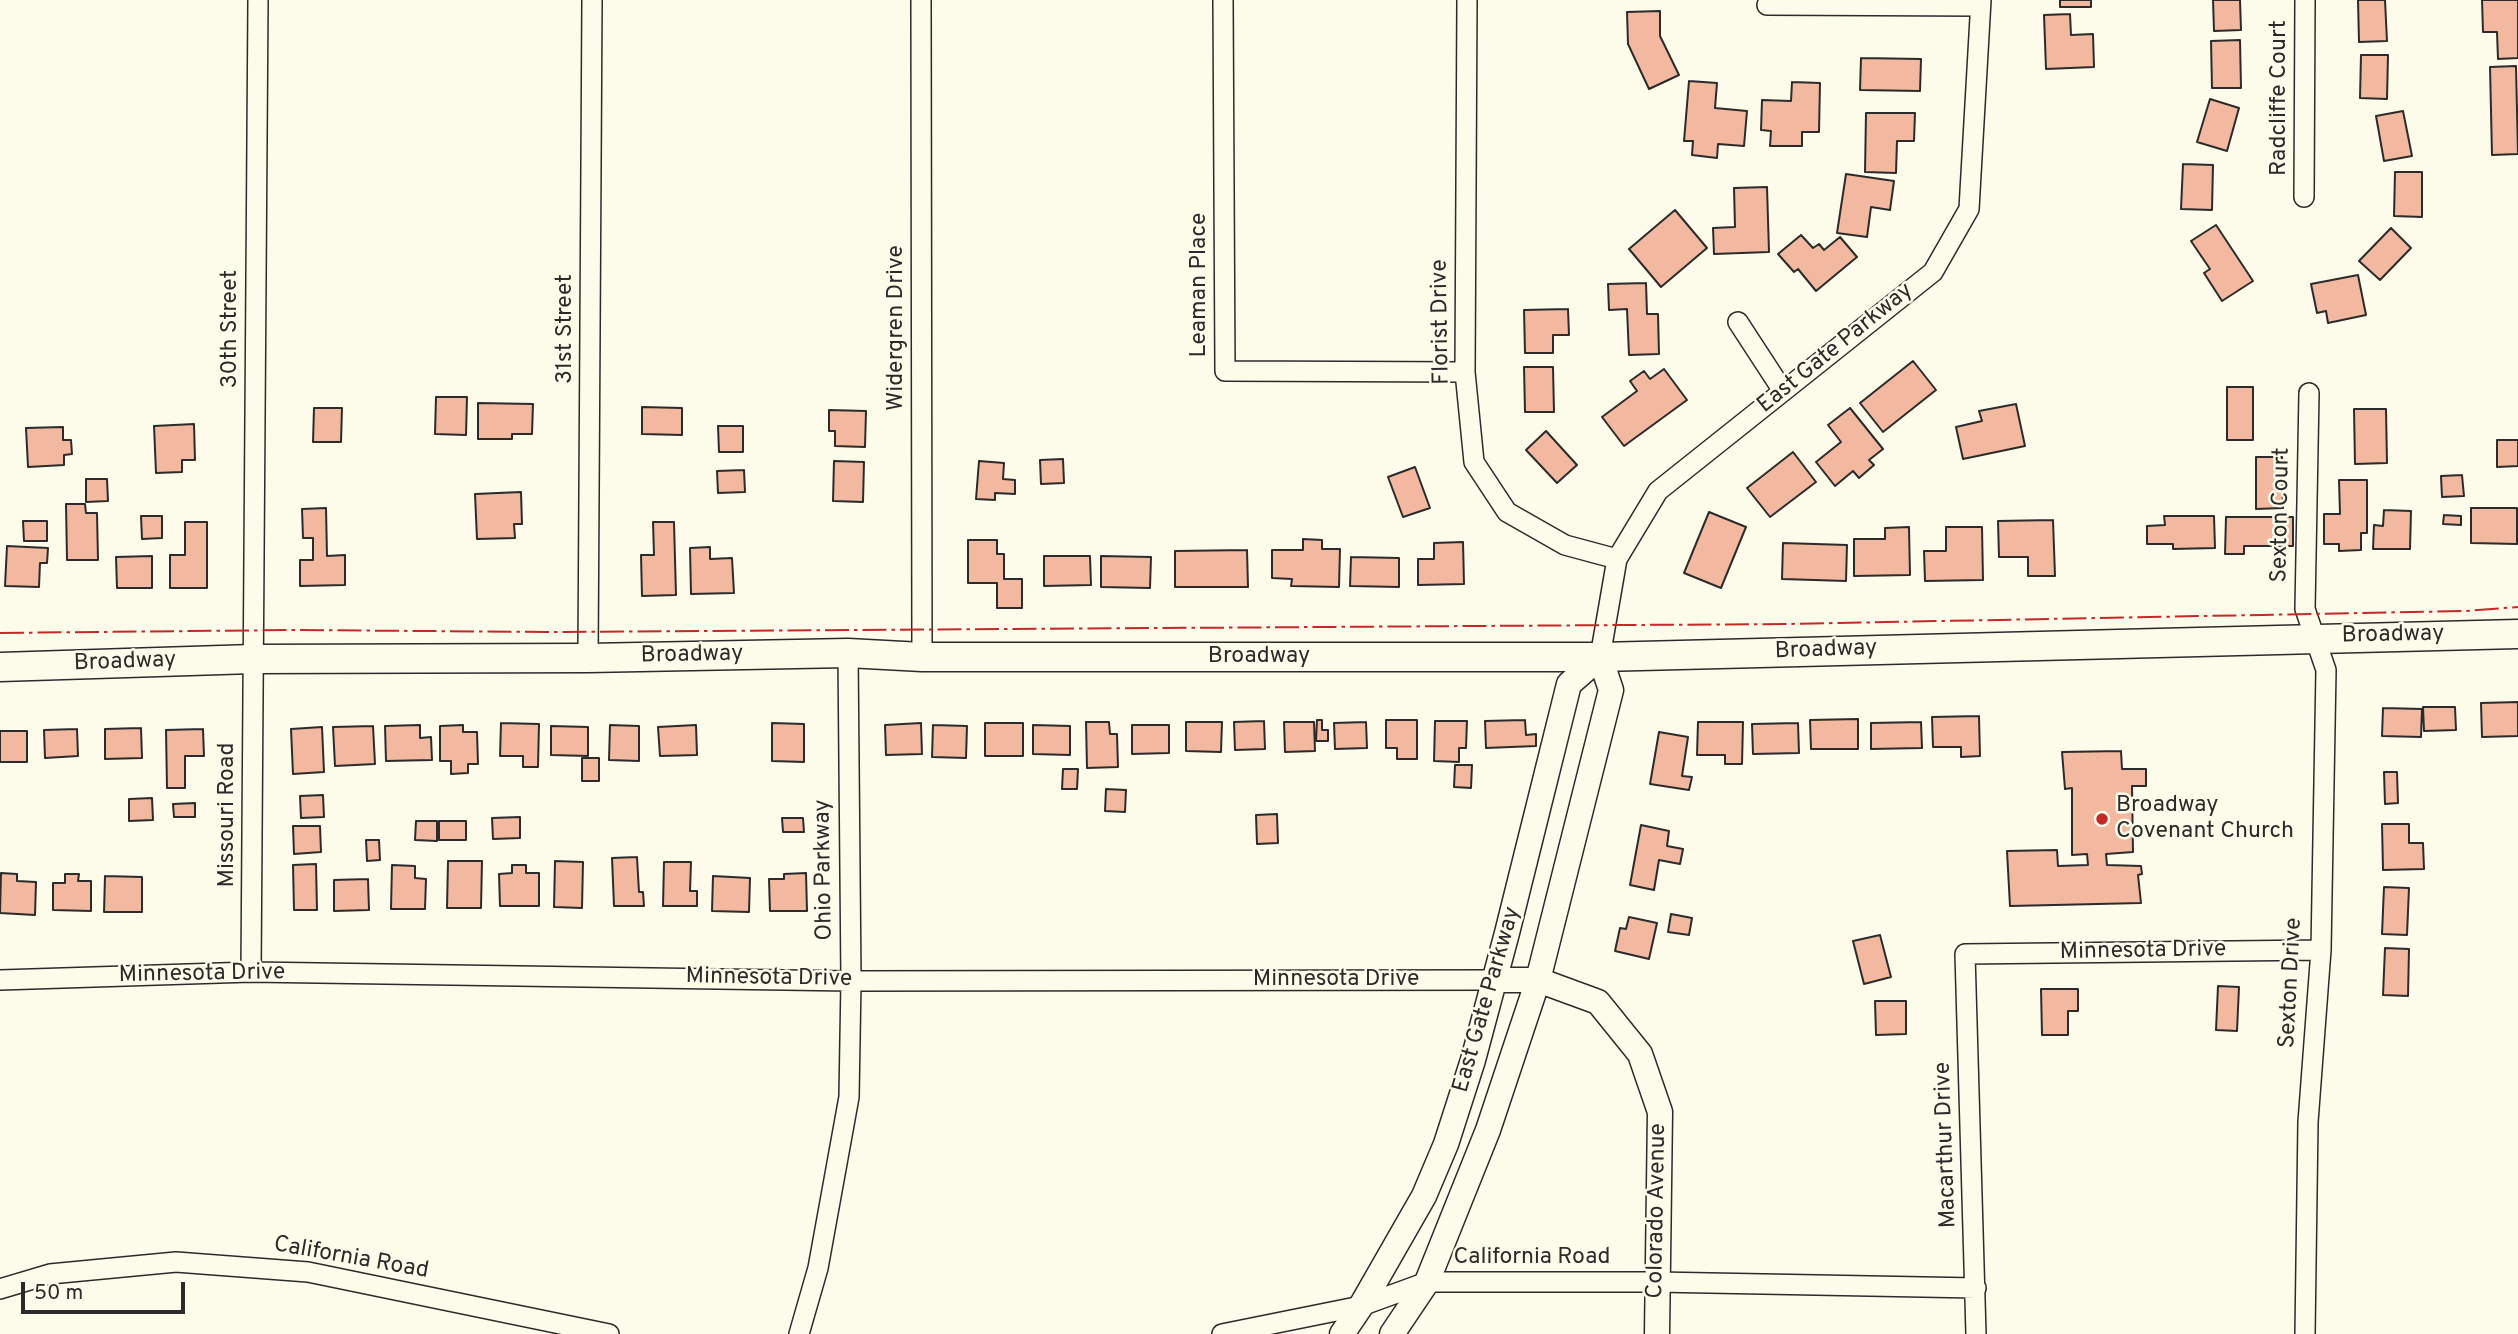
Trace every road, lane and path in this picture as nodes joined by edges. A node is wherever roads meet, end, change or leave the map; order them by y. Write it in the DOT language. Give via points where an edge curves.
graph roads {
  1 [pos="258,0"];
  2 [pos="592,0"];
  3 [pos="921,0"];
  4 [pos="1223,0"];
  5 [pos="1467,0"];
  6 [pos="2305,0"];
  7 [pos="1981,3"];
  8 [pos="1767,5"];
  9 [pos="2304,197"];
  10 [pos="1738,322"];
  11 [pos="1465,372"];
  12 [pos="1783,391"];
  13 [pos="2309,393"];
  14 [pos="1617,559"];
  15 [pos="2518,634"];
  16 [pos="2314,637"];
  17 [pos="848,653"];
  18 [pos="922,657"];
  19 [pos="1600,657"];
  20 [pos="588,658"];
  21 [pos="253,659"];
  22 [pos="0,667"];
  23 [pos="2321,950"];
  24 [pos="1965,954"];
  25 [pos="251,972"];
  26 [pos="0,980"];
  27 [pos="1494,980"];
  28 [pos="1538,980"];
  29 [pos="851,981"];
  30 [pos="1427,1282"];
  31 [pos="1656,1282"];
  32 [pos="1976,1288"];
  33 [pos="0,1289"];
  34 [pos="1361,1306"];
  35 [pos="608,1334"];
  36 [pos="799,1334"];
  37 [pos="1222,1334"];
  38 [pos="1342,1334"];
  39 [pos="1392,1334"];
  40 [pos="1657,1334"];
  41 [pos="1976,1334"];
  42 [pos="2305,1334"];
  1 -- 21 [label="street, 30th Street"];
  2 -- 20 [label="street, 31st Street"];
  3 -- 18 [label="street, Widergren Drive"];
  4 -- 11 [label="street, Leaman Place" via="1225,371"];
  5 -- 11 [label="street, Florist Drive"];
  6 -- 9 [label="street, Radcliffe Court"];
  7 -- 8 [label="street"];
  7 -- 12 [label="street, East Gate Parkway" via="1969,209 1933,272"];
  10 -- 12 [label="street"];
  11 -- 14 [label="street, Florist Drive" via="1474,462 1507,512 1564,545"];
  12 -- 14 [label="street, East Gate Parkway" via="1658,491"];
  13 -- 16 [label="street, Sexton Court" via="2305,609"];
  14 -- 19 [label="street, East Gate Parkway"];
  15 -- 16 [label="main road, Broadway"];
  16 -- 19 [label="main road, Broadway"];
  16 -- 23 [label="street, Sexton Drive" via="2326,670"];
  17 -- 18 [label="main road, Broadway"];
  17 -- 20 [label="main road, Broadway"];
  17 -- 29 [label="street, Ohio Parkway"];
  18 -- 19 [label="main road, Broadway"];
  19 -- 27 [label="street, East Gate Parkway" via="1569,684"];
  19 -- 28 [label="street, East Gate Parkway" via="1611,690"];
  20 -- 21 [label="main road, Broadway"];
  21 -- 22 [label="main road, Broadway"];
  21 -- 25 [label="street, Missouri Road"];
  23 -- 24 [label="street, Minnesota Drive"];
  23 -- 42 [label="street, Sexton Drive" via="2308,1122"];
  24 -- 32 [label="street, Macarthur Drive"];
  25 -- 26 [label="street, Minnesota Drive"];
  25 -- 29 [label="street, Minnesota Drive"];
  27 -- 28 [label="street, Minnesota Drive"];
  27 -- 29 [label="street, Minnesota Drive"];
  27 -- 34 [label="street, East Gate Parkway" via="1446,1144 1424,1196"];
  28 -- 30 [label="street, East Gate Parkway" via="1492,1118"];
  28 -- 31 [label="street, Colorado Avenue" via="1598,1002 1640,1054 1660,1112"];
  29 -- 36 [label="street, Ohio Parkway" via="849,1097 818,1268"];
  30 -- 31 [label="street, California Road"];
  30 -- 34 [label="street, California Road"];
  30 -- 39 [label="street, East Gate Parkway"];
  31 -- 32 [label="street, California Road"];
  31 -- 40 [label="street, Colorado Avenue"];
  32 -- 41 [label="street, Macarthur Drive"];
  33 -- 35 [label="street, California Road" via="50,1274 176,1262 308,1272"];
  34 -- 37 [label="street, California Road"];
  34 -- 38 [label="street, East Gate Parkway"];
}
